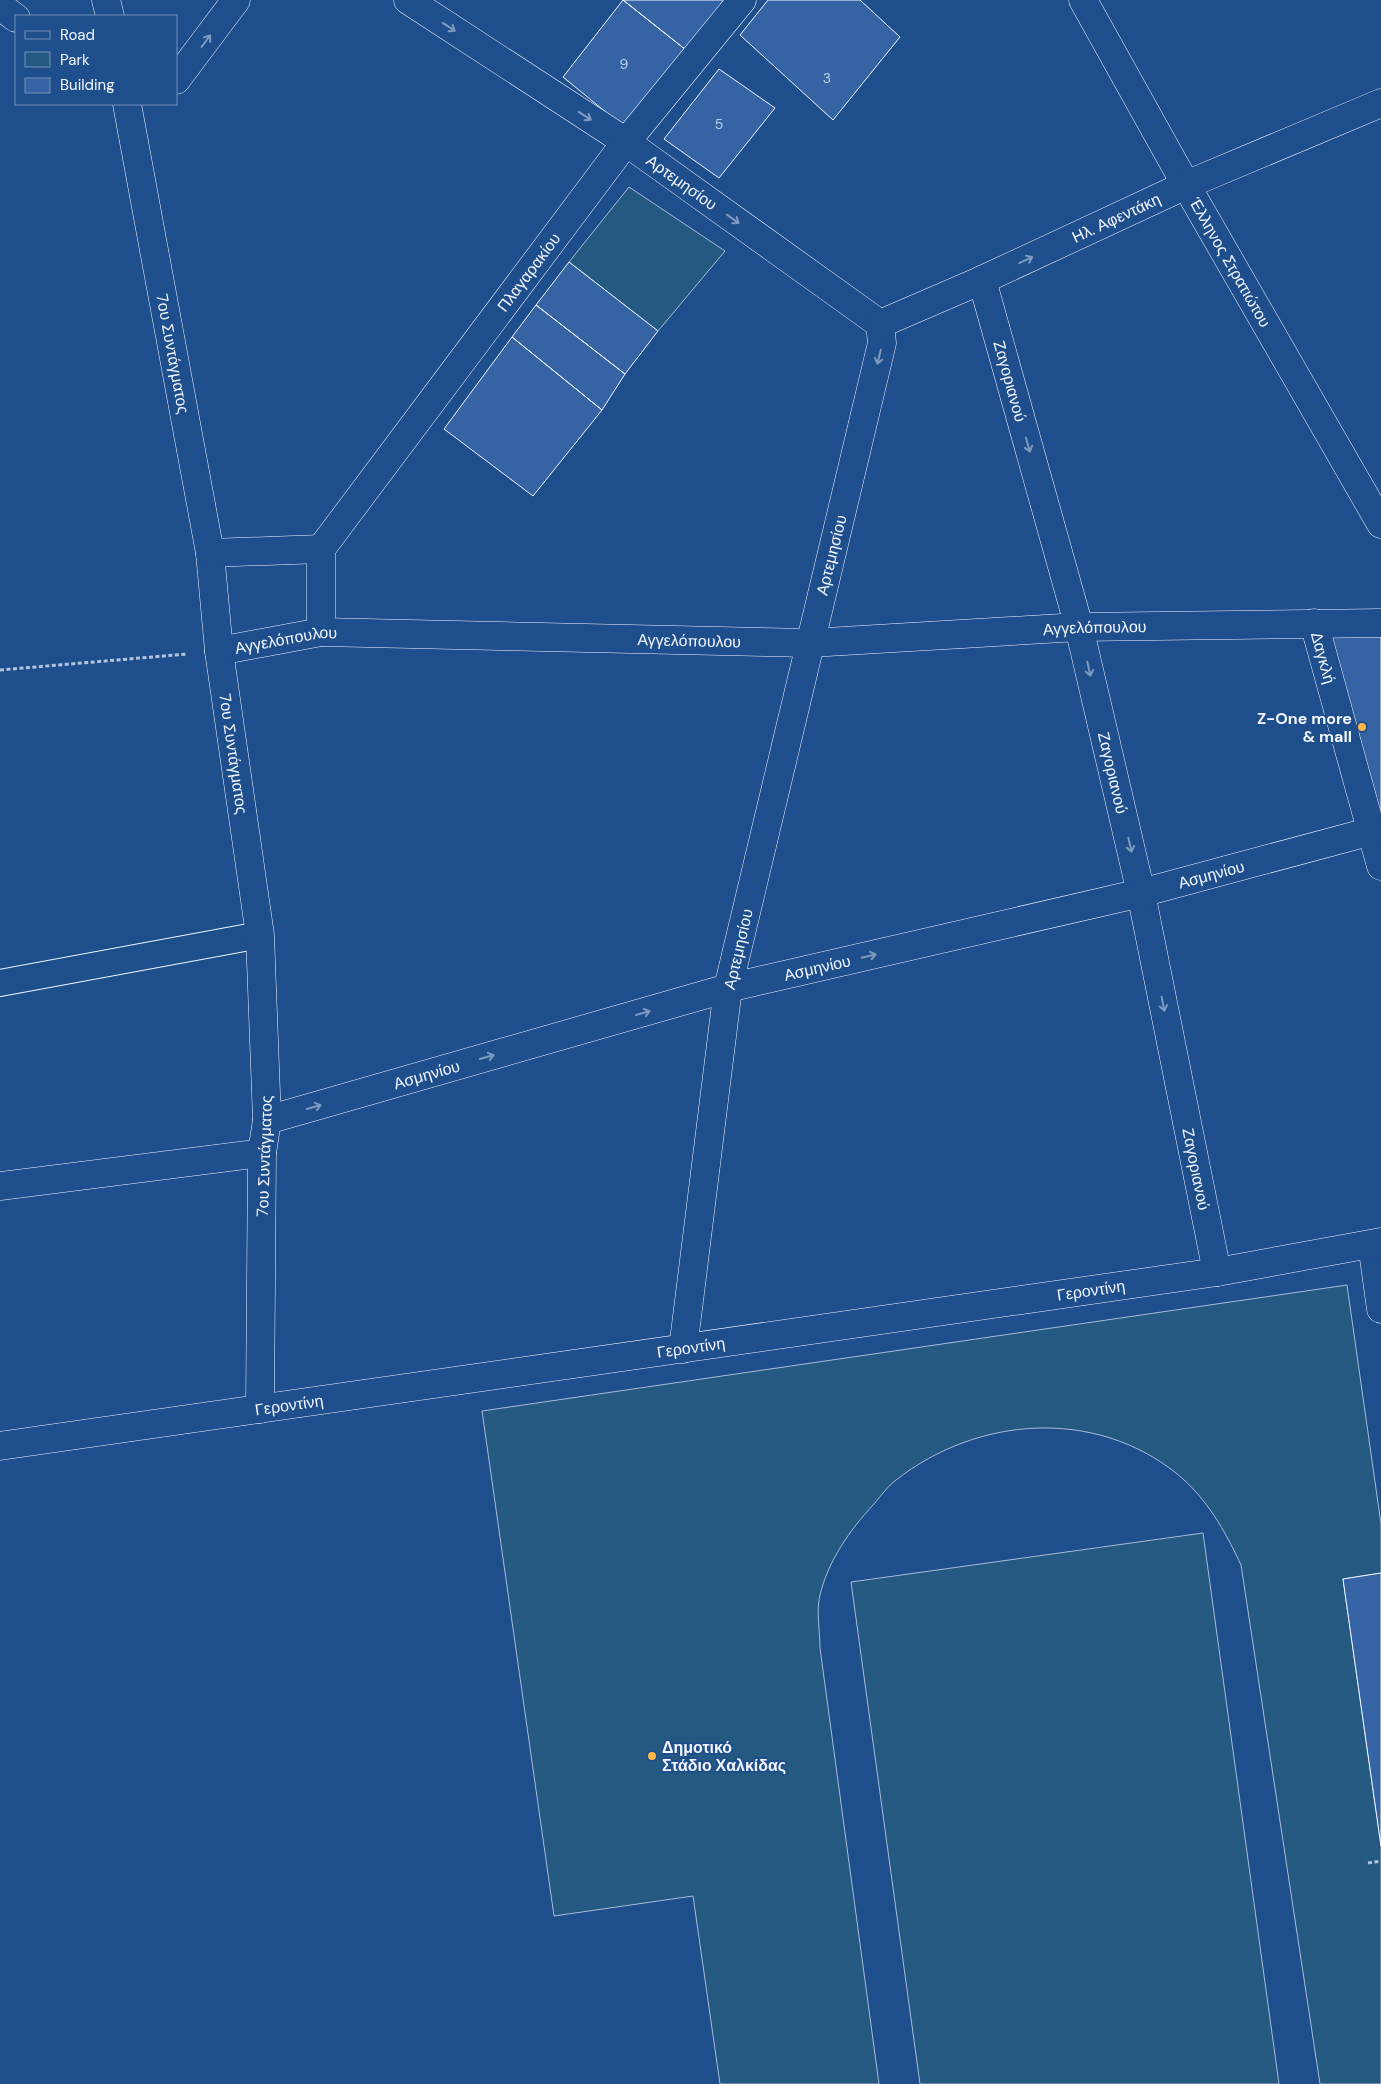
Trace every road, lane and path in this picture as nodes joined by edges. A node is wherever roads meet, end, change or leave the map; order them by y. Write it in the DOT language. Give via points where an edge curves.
graph roads {
  1 [pos="106,0"];
  2 [pos="236,0"];
  3 [pos="408,0"];
  4 [pos="742,0"];
  5 [pos="1083,0"];
  6 [pos="0,6"];
  7 [pos="110,15"];
  8 [pos="15,17"];
  9 [pos="178,77"];
  10 [pos="1381,103"];
  11 [pos="127,105"];
  12 [pos="626,142"];
  13 [pos="1186,186"];
  14 [pos="982,280"];
  15 [pos="880,324"];
  16 [pos="1381,524"];
  17 [pos="321,549"];
  18 [pos="210,553"];
  19 [pos="1381,623"];
  20 [pos="1314,624"];
  21 [pos="1079,626"];
  22 [pos="322,632"];
  23 [pos="810,644"];
  24 [pos="220,651"];
  25 [pos="0,670"];
  26 [pos="1372,831"];
  27 [pos="1381,866"];
  28 [pos="1141,893"];
  29 [pos="260,934"];
  30 [pos="0,983"];
  31 [pos="728,988"];
  32 [pos="267,1120"];
  33 [pos="262,1153"];
  34 [pos="0,1186"];
  35 [pos="1377,1243"];
  36 [pos="1216,1272"];
  37 [pos="1381,1309"];
  38 [pos="684,1349"];
  39 [pos="260,1409"];
  40 [pos="0,1446"];
  41 [pos="1381,1861"];
  42 [pos="1368,1863"];
  1 -- 7 [label="street"];
  9 -- 2 [label="street, one-way"];
  3 -- 12 [label="street, Αρτεμησίου, one-way"];
  4 -- 12 [label="street, Πλαγαρακίου"];
  5 -- 13 [label="street, Έλληνος Στρατιώτου"];
  6 -- 8 [label="street"];
  10 -- 13 [label="street, Ηλ. Αφεντάκη"];
  11 -- 18 [label="street, 7ου Συντάγματος"];
  12 -- 15 [label="street, Αρτεμησίου, one-way"];
  12 -- 17 [label="street, Πλαγαρακίου"];
  14 -- 13 [label="street, Ηλ. Αφεντάκη, one-way"];
  13 -- 16 [label="street, Έλληνος Στρατιώτου"];
  14 -- 15 [label="street, Ηλ. Αφεντάκη"];
  14 -- 21 [label="street, Ζαγοριανού, one-way"];
  15 -- 23 [label="street, Αρτεμησίου, one-way" via="882,343"];
  17 -- 18 [label="street"];
  17 -- 22 [label="street"];
  18 -- 24 [label="street, 7ου Συντάγματος"];
  19 -- 20 [label="street, Αγγελόπουλου"];
  20 -- 21 [label="street, Αγγελόπουλου"];
  20 -- 26 [label="street, Δαγκλή"];
  21 -- 23 [label="street, Αγγελόπουλου"];
  21 -- 28 [label="street, Ζαγοριανού, one-way"];
  22 -- 23 [label="street, Αγγελόπουλου"];
  22 -- 24 [label="street, Αγγελόπουλου"];
  23 -- 31 [label="street, Αρτεμησίου"];
  24 -- 25 [label="path, Αγγελόπουλου"];
  24 -- 29 [label="street, 7ου Συντάγματος"];
  26 -- 27 [label="street, Δαγκλή"];
  26 -- 28 [label="street, Ασμηνίου"];
  31 -- 28 [label="street, Ασμηνίου, one-way"];
  28 -- 36 [label="street, Ζαγοριανού, one-way"];
  29 -- 30 [label="street"];
  29 -- 32 [label="street, 7ου Συντάγματος"];
  32 -- 31 [label="street, Ασμηνίου, one-way"];
  31 -- 38 [label="street, Αρτεμησίου"];
  32 -- 33 [label="street, 7ου Συντάγματος"];
  33 -- 34 [label="street"];
  33 -- 39 [label="street, 7ου Συντάγματος"];
  35 -- 36 [label="street, Γεροντίνη"];
  35 -- 37 [label="street"];
  36 -- 38 [label="street, Γεροντίνη"];
  38 -- 39 [label="street, Γεροντίνη"];
  39 -- 40 [label="street, Γεροντίνη"];
  41 -- 42 [label="path"];
}
